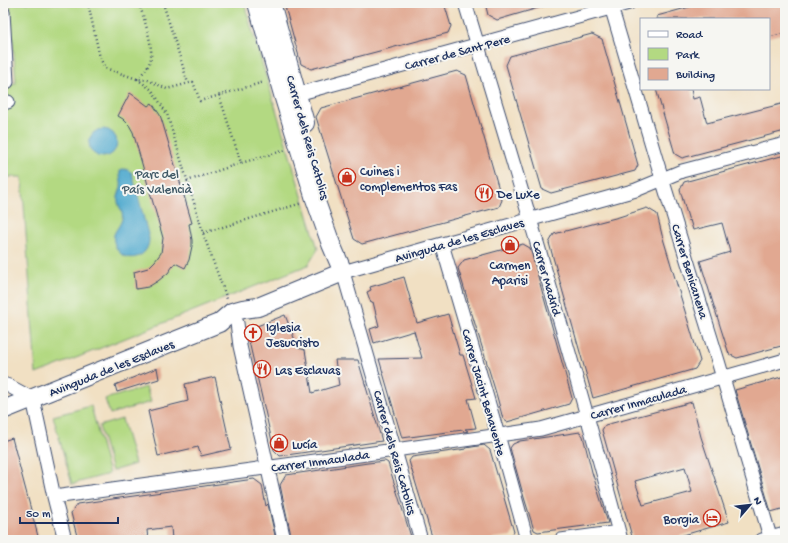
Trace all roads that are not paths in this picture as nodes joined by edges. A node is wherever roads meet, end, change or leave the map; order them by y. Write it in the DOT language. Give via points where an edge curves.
graph roads {
  1 [pos="257,3"];
  2 [pos="271,3"];
  3 [pos="465,3"];
  4 [pos="629,3"];
  5 [pos="610,6"];
  6 [pos="3,12"];
  7 [pos="478,45"];
  8 [pos="7,82"];
  9 [pos="290,96"];
  10 [pos="785,144"];
  11 [pos="663,179"];
  12 [pos="531,219"];
  13 [pos="442,244"];
  14 [pos="334,250"];
  15 [pos="343,272"];
  16 [pos="316,283"];
  17 [pos="238,315"];
  18 [pos="785,360"];
  19 [pos="723,377"];
  20 [pos="3,384"];
  21 [pos="33,399"];
  22 [pos="3,410"];
  23 [pos="587,416"];
  24 [pos="498,435"];
  25 [pos="395,450"];
  26 [pos="268,467"];
  27 [pos="54,497"];
  28 [pos="785,534"];
  29 [pos="620,536"];
  30 [pos="768,539"];
  31 [pos="65,540"];
  32 [pos="284,540"];
  33 [pos="421,540"];
  34 [pos="527,540"];
  35 [pos="561,540"];
  1 -- 9 [label="street, Carrer dels Reis Catolics" via="278,78"];
  2 -- 9 [label="street, Carrer dels Reis Catolics"];
  3 -- 7 [label="street, Carrer Madrid"];
  4 -- 5 [label="street, Carrer de Sant Pere"];
  5 -- 7 [label="street, Carrer de Sant Pere"];
  5 -- 11 [label="street, Carrer Benicanena"];
  6 -- 8 [label="street"];
  7 -- 9 [label="street, Carrer de Sant Pere"];
  7 -- 12 [label="street, Carrer Madrid"];
  9 -- 14 [label="street, Carrer dels Reis Catolics" via="299,146"];
  9 -- 15 [label="street, Carrer dels Reis Catolics" via="340,246"];
  10 -- 11 [label="street, Avinguda de les Esclaves" via="682,171"];
  11 -- 12 [label="street, Avinguda de les Esclaves" via="636,190"];
  11 -- 19 [label="street, Carrer Benicanena"];
  12 -- 13 [label="street, Avinguda de les Esclaves"];
  12 -- 23 [label="street, Carrer Madrid"];
  13 -- 15 [label="street, Avinguda de les Esclaves"];
  13 -- 24 [label="street, Carrer Jacint Benavente"];
  14 -- 15 [label="street, Carrer dels Reis Catolics"];
  14 -- 16 [label="street" via="328,268"];
  15 -- 16 [label="street, Avinguda de les Esclaves"];
  15 -- 25 [label="street, Carrer dels Reis Catolics"];
  16 -- 17 [label="street, Avinguda de les Esclaves"];
  17 -- 21 [label="street, Avinguda de les Esclaves"];
  17 -- 26 [label="street" via="240,346"];
  18 -- 19 [label="street, Carrer Inmaculada"];
  19 -- 23 [label="street, Carrer Inmaculada"];
  19 -- 30 [label="street, Carrer Benicanena"];
  20 -- 21 [label="street"];
  21 -- 22 [label="street, Avinguda de les Esclaves"];
  21 -- 27 [label="street"];
  23 -- 24 [label="street, Carrer Inmaculada" via="541,429"];
  23 -- 29 [label="street, Carrer Madrid"];
  24 -- 25 [label="street, Carrer Inmaculada"];
  24 -- 34 [label="street, Carrer Jacint Benavente"];
  25 -- 26 [label="street, Carrer Inmaculada"];
  25 -- 33 [label="street, Carrer dels Reis Catolics"];
  26 -- 27 [label="street, Carrer Inmaculada"];
  26 -- 32 [label="street"];
  27 -- 31 [label="street"];
  28 -- 30 [label="street"];
  29 -- 35 [label="street"];
}
